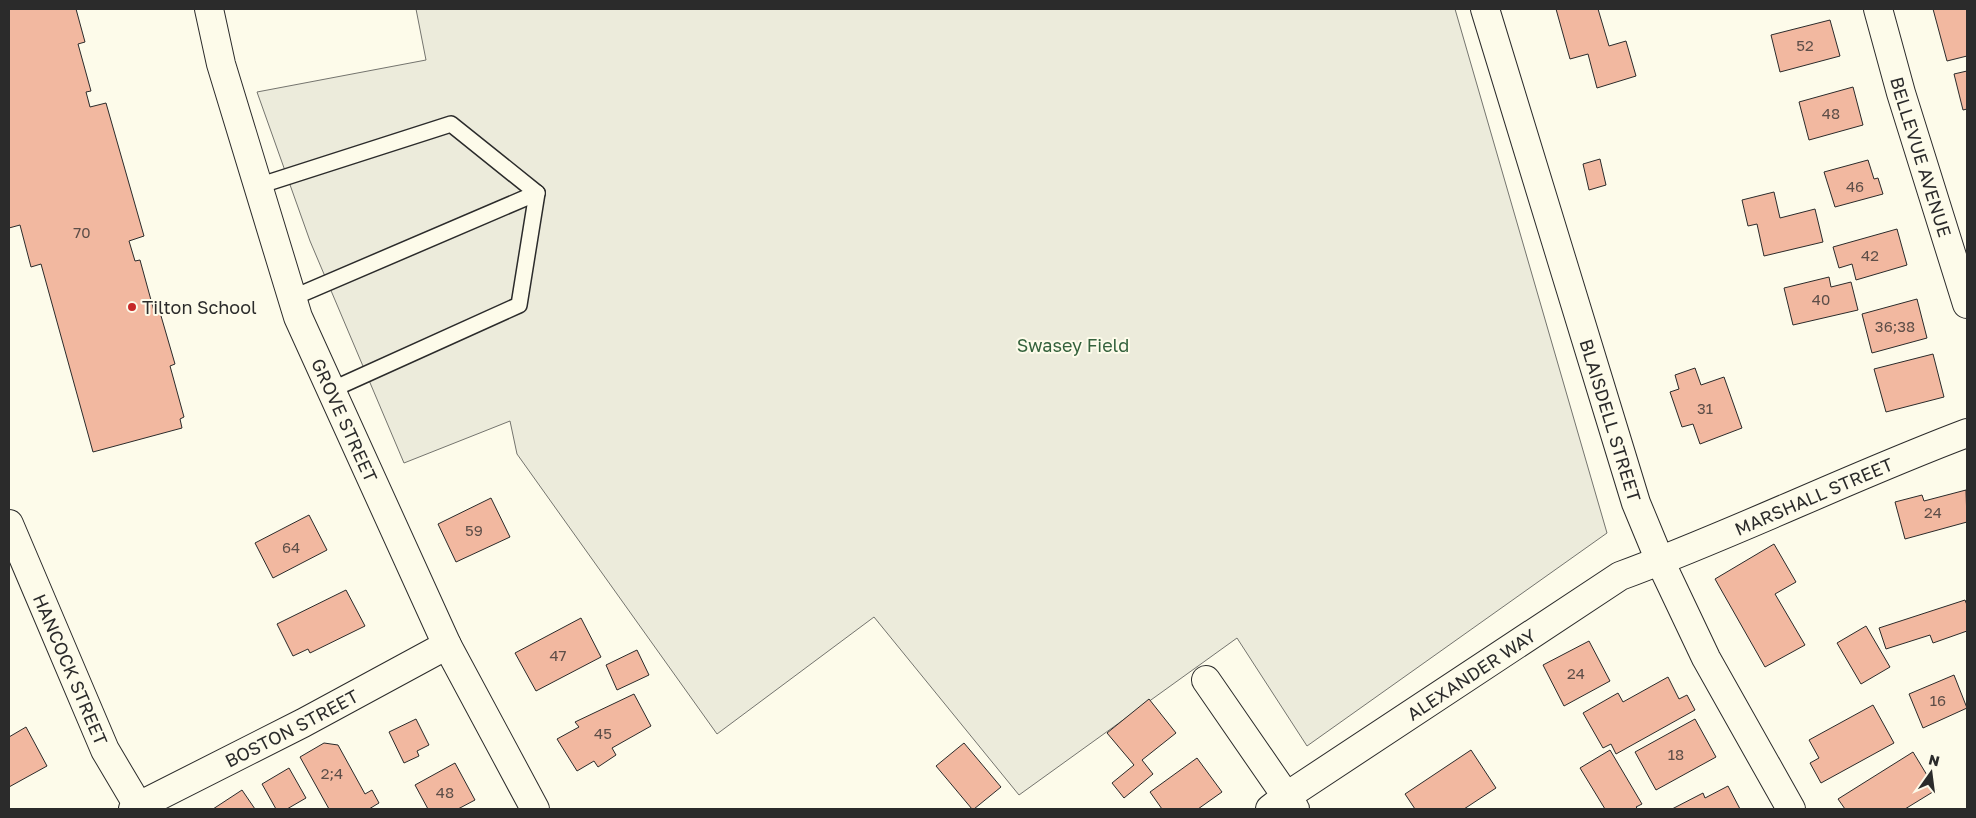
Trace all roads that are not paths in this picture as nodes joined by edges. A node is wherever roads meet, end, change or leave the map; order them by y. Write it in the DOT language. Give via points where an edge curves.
graph roads {
  1 [pos="209,9"];
  2 [pos="1485,9"];
  3 [pos="1878,9"];
  4 [pos="258,186"];
  5 [pos="537,193"];
  6 [pos="292,298"];
  7 [pos="1967,304"];
  8 [pos="331,390"];
  9 [pos="1967,433"];
  10 [pos="9,524"];
  11 [pos="1660,561"];
  12 [pos="447,645"];
  13 [pos="1206,680"];
  14 [pos="1284,805"];
  15 [pos="137,808"];
  16 [pos="535,809"];
  17 [pos="1791,809"];
  1 -- 4 [label="street, GROVE STREET" via="221,64"];
  2 -- 11 [label="street, BLAISDELL STREET" via="1636,503"];
  3 -- 7 [label="street, BELLEVUE AVENUE"];
  4 -- 5 [label="lane" via="451,124"];
  4 -- 6 [label="street, GROVE STREET"];
  5 -- 6 [label="lane"];
  5 -- 8 [label="lane" via="519,305"];
  6 -- 8 [label="street, GROVE STREET"];
  8 -- 12 [label="street, GROVE STREET"];
  9 -- 11 [label="street, MARSHALL STREET" via="1897,459"];
  10 -- 15 [label="street, HANCOCK STREET" via="105,750"];
  11 -- 14 [label="street, ALEXANDER WAY" via="1620,576"];
  11 -- 17 [label="street, BLAISDELL STREET" via="1706,658"];
  12 -- 15 [label="street, BOSTON STREET" via="303,724"];
  12 -- 16 [label="street, GROVE STREET"];
  13 -- 14 [label="street"];
}
